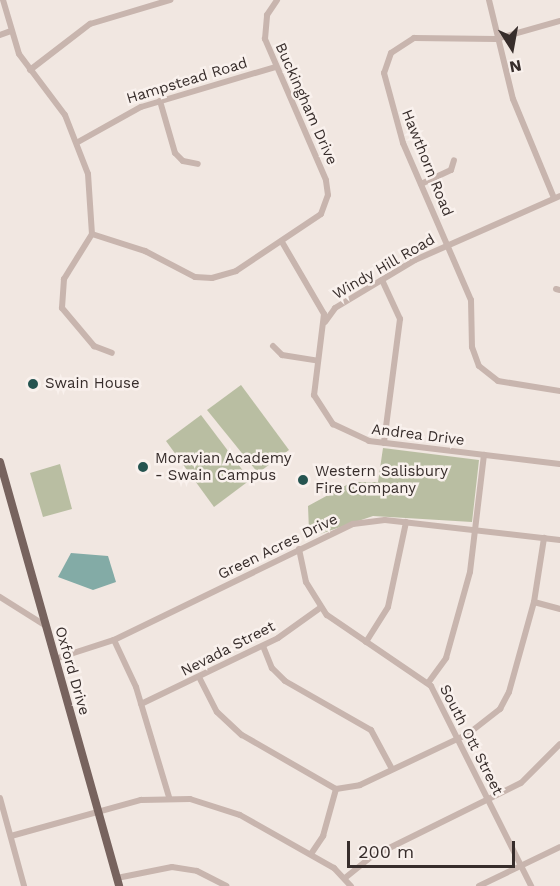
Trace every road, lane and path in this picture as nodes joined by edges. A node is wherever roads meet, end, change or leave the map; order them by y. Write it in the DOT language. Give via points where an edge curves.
graph roads {
  1 [pos="3,0"];
  2 [pos="170,0"];
  3 [pos="277,0"];
  4 [pos="489,0"];
  5 [pos="560,21"];
  6 [pos="11,31"];
  7 [pos="0,35"];
  8 [pos="496,39"];
  9 [pos="275,67"];
  10 [pos="30,70"];
  11 [pos="159,101"];
  12 [pos="78,142"];
  13 [pos="454,160"];
  14 [pos="198,164"];
  15 [pos="421,184"];
  16 [pos="557,197"];
  17 [pos="92,234"];
  18 [pos="282,242"];
  19 [pos="447,245"];
  20 [pos="382,280"];
  21 [pos="325,323"];
  22 [pos="273,346"];
  23 [pos="112,353"];
  24 [pos="318,361"];
  25 [pos="560,391"];
  26 [pos="384,443"];
  27 [pos="484,455"];
  28 [pos="0,462"];
  29 [pos="560,463"];
  30 [pos="406,522"];
  31 [pos="476,530"];
  32 [pos="544,538"];
  33 [pos="560,540"];
  34 [pos="299,549"];
  35 [pos="0,597"];
  36 [pos="534,602"];
  37 [pos="320,608"];
  38 [pos="560,609"];
  39 [pos="46,626"];
  40 [pos="114,640"];
  41 [pos="366,642"];
  42 [pos="263,646"];
  43 [pos="55,659"];
  44 [pos="199,677"];
  45 [pos="428,682"];
  46 [pos="141,704"];
  47 [pos="459,738"];
  48 [pos="560,744"];
  49 [pos="558,753"];
  50 [pos="393,769"];
  51 [pos="336,789"];
  52 [pos="169,797"];
  53 [pos="0,798"];
  54 [pos="489,801"];
  55 [pos="98,812"];
  56 [pos="11,836"];
  57 [pos="560,847"];
  58 [pos="311,854"];
  59 [pos="520,867"];
  60 [pos="345,878"];
  61 [pos="118,882"];
  62 [pos="24,886"];
  63 [pos="226,886"];
  64 [pos="351,886"];
  65 [pos="479,886"];
  66 [pos="531,886"];
  1 -- 6 [label="street"];
  2 -- 10 [label="street" via="90,24"];
  3 -- 9 [label="street, Buckingham Drive" via="264,31"];
  4 -- 8 [label="street"];
  5 -- 8 [label="street, Hawthorn Road"];
  6 -- 7 [label="street"];
  6 -- 10 [label="street"];
  8 -- 15 [label="street, Hawthorn Road" via="414,38 400,44 388,59 385,87"];
  8 -- 16 [label="street" via="517,112"];
  9 -- 11 [label="street, Hampstead Road"];
  9 -- 18 [label="street, Buckingham Drive" via="328,188 317,219"];
  10 -- 12 [label="street" via="61,108"];
  11 -- 12 [label="street, Hampstead Road" via="113,119"];
  11 -- 14 [label="street" via="175,153 187,163"];
  12 -- 17 [label="street" via="89,185"];
  13 -- 15 [label="street" via="451,171"];
  15 -- 19 [label="street, Hawthorn Road"];
  16 -- 19 [label="street, Windy Hill Road"];
  17 -- 18 [label="street, Buckingham Drive" via="135,247 204,278 230,274"];
  17 -- 23 [label="street" via="64,279 61,301 69,321 94,346"];
  18 -- 21 [label="street" via="322,308"];
  19 -- 20 [label="street, Windy Hill Road"];
  19 -- 25 [label="street, Hawthorn Road" via="471,300 472,347 479,366 498,381"];
  20 -- 21 [label="street, Windy Hill Road" via="335,308"];
  20 -- 26 [label="street" via="400,319"];
  21 -- 24 [label="street, Andrea Drive"];
  22 -- 24 [label="street" via="282,355"];
  24 -- 26 [label="street, Andrea Drive" via="314,395 326,416 350,435"];
  26 -- 27 [label="street, Andrea Drive"];
  27 -- 29 [label="street, Andrea Drive"];
  27 -- 31 [label="street"];
  28 -- 39 [label="main road, Oxford Drive"];
  30 -- 31 [label="street, Green Acres Drive"];
  30 -- 34 [label="street, Green Acres Drive" via="353,524"];
  30 -- 41 [label="street" via="388,607"];
  31 -- 32 [label="street, Green Acres Drive"];
  31 -- 45 [label="street" via="450,647"];
  32 -- 33 [label="street, Green Acres Drive"];
  32 -- 36 [label="street"];
  34 -- 37 [label="street, South Ott Street" via="306,582"];
  34 -- 40 [label="street, Green Acres Drive"];
  35 -- 39 [label="street"];
  36 -- 38 [label="street"];
  36 -- 47 [label="street" via="505,701 485,723"];
  37 -- 41 [label="street, South Ott Street"];
  37 -- 42 [label="street, Nevada Street"];
  39 -- 43 [label="main road, Oxford Drive"];
  40 -- 43 [label="street, Green Acres Drive"];
  40 -- 46 [label="street"];
  41 -- 45 [label="street, South Ott Street"];
  42 -- 44 [label="street, Nevada Street"];
  42 -- 50 [label="street" via="272,668 285,681 371,730"];
  43 -- 55 [label="main road, Oxford Drive"];
  44 -- 46 [label="street, Nevada Street"];
  44 -- 51 [label="street" via="213,705 234,729"];
  45 -- 47 [label="street, South Ott Street"];
  46 -- 52 [label="street"];
  47 -- 50 [label="street"];
  47 -- 54 [label="street, South Ott Street"];
  48 -- 49 [label="street"];
  49 -- 54 [label="street" via="532,776"];
  50 -- 51 [label="street" via="360,785"];
  51 -- 58 [label="street" via="322,836"];
  52 -- 55 [label="street"];
  52 -- 58 [label="street" via="226,808"];
  53 -- 56 [label="street"];
  54 -- 59 [label="street, South Ott Street"];
  54 -- 60 [label="street" via="371,857"];
  55 -- 56 [label="street"];
  55 -- 61 [label="main road, Oxford Drive"];
  56 -- 62 [label="street"];
  57 -- 59 [label="street"];
  58 -- 60 [label="street"];
  59 -- 65 [label="street"];
  59 -- 66 [label="street, South Ott Street"];
  60 -- 64 [label="street"];
  61 -- 63 [label="street" via="172,867 197,871"];
}
